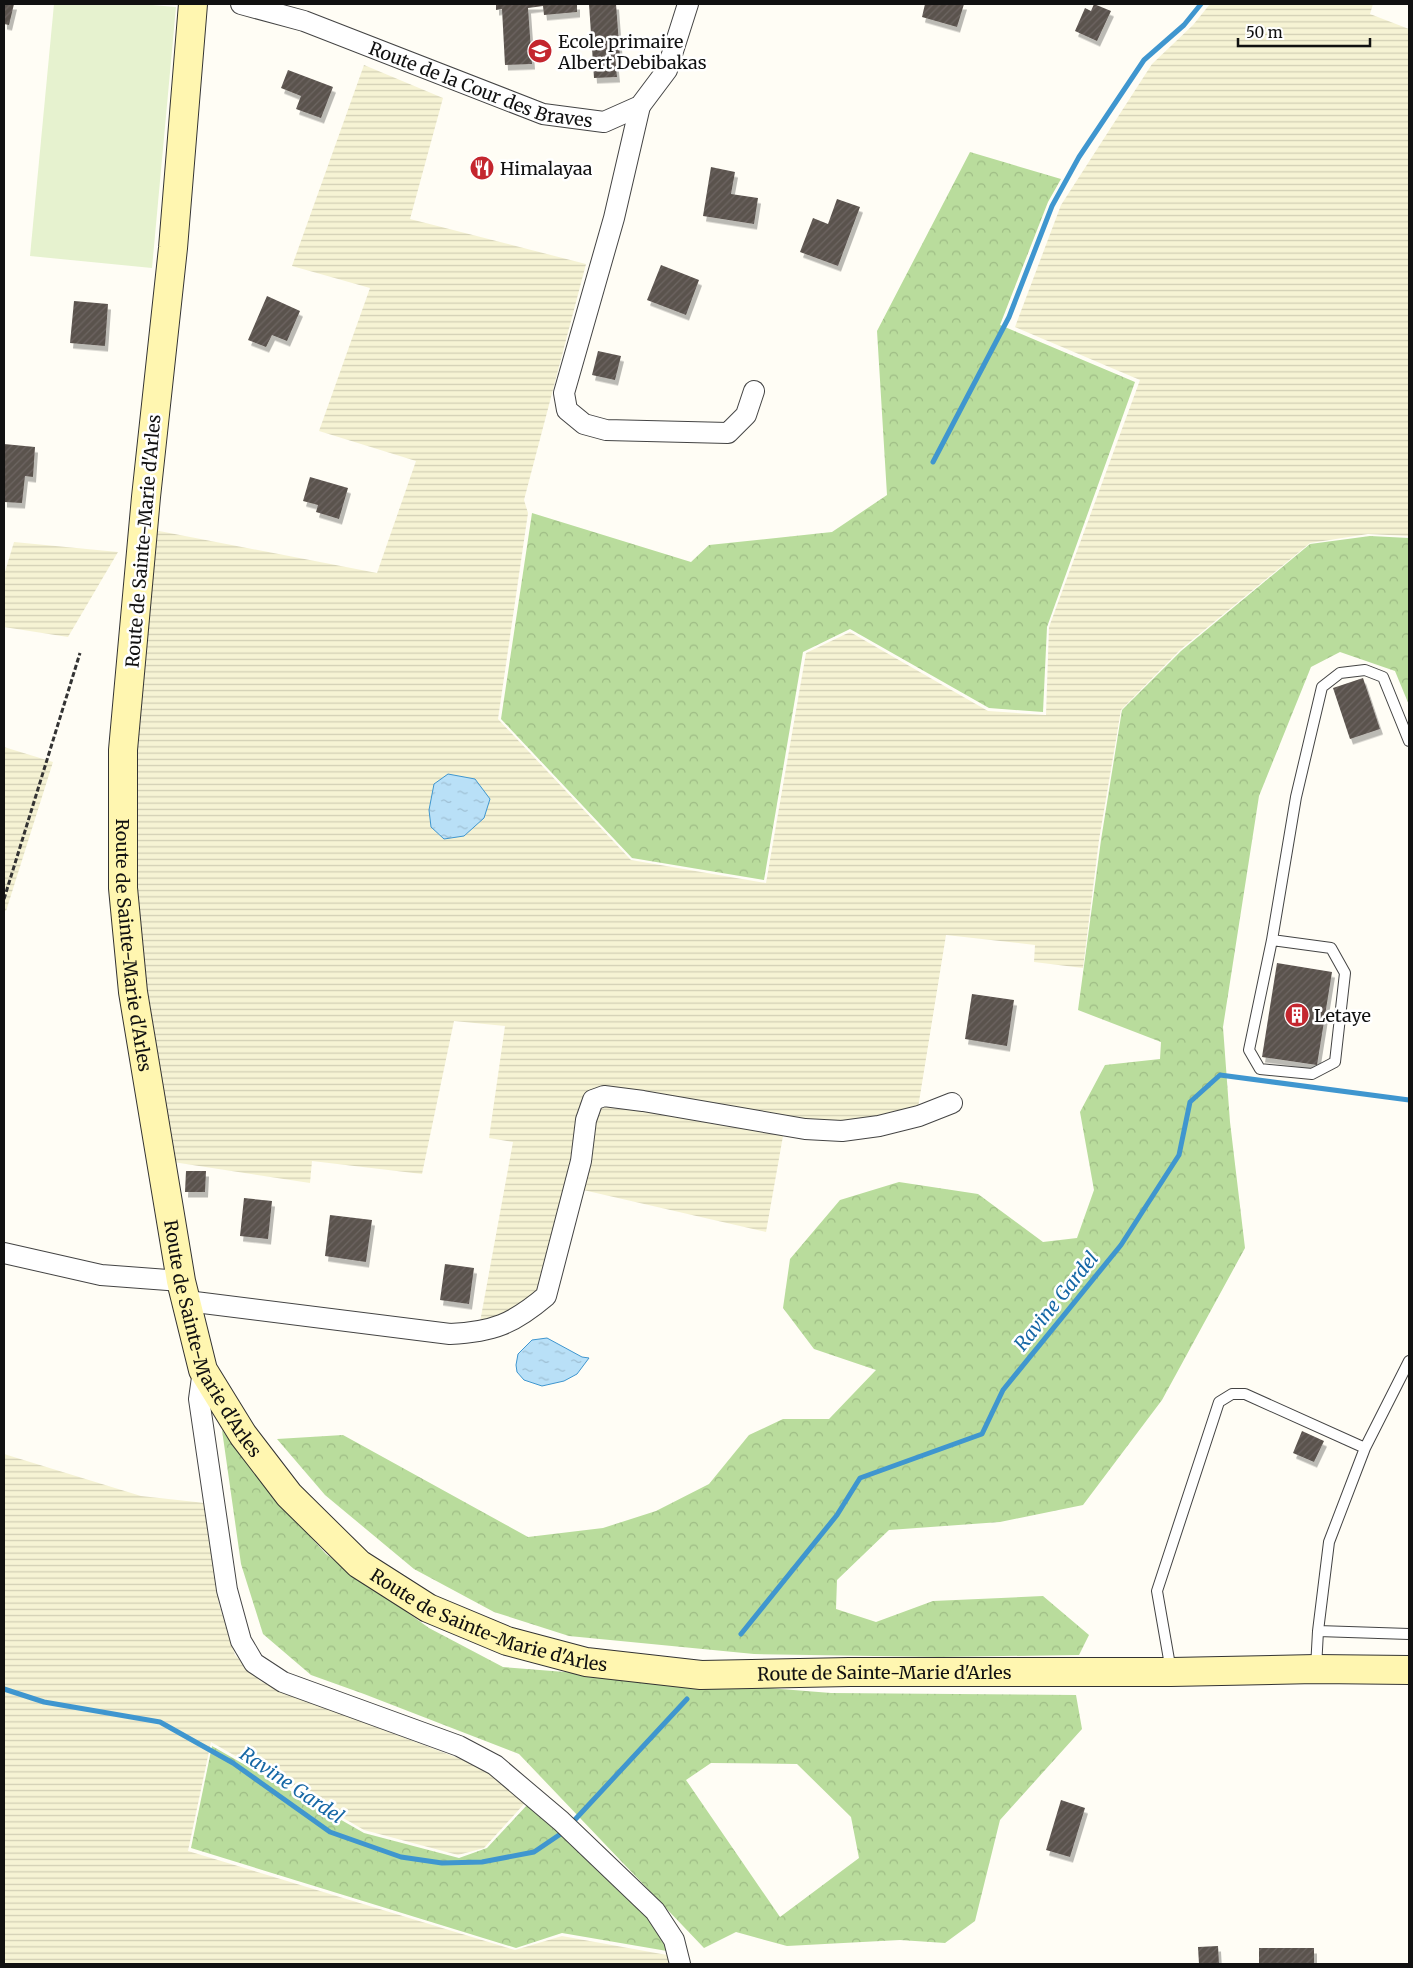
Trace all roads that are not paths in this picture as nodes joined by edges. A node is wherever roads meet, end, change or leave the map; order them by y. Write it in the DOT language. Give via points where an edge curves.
graph roads {
  1 [pos="193,4"];
  2 [pos="241,4"];
  3 [pos="688,4"];
  4 [pos="640,106"];
  5 [pos="754,391"];
  6 [pos="1409,741"];
  7 [pos="1272,940"];
  8 [pos="952,1103"];
  9 [pos="4,1253"];
  10 [pos="184,1291"];
  11 [pos="1409,1361"];
  12 [pos="204,1370"];
  13 [pos="1365,1448"];
  14 [pos="1318,1631"];
  15 [pos="1409,1634"];
  16 [pos="1316,1669"];
  17 [pos="1409,1670"];
  18 [pos="1171,1672"];
  19 [pos="680,1964"];
  1 -- 10 [label="main road, Route de Sainte-Marie d'Arles" via="173,248 123,750 123,888 133,992"];
  2 -- 4 [label="street, Route de la Cour des Braves" via="304,21 543,114 604,122"];
  3 -- 4 [label="street, Route de la Cour des Braves" via="667,70"];
  4 -- 5 [label="street" via="614,218 564,393 567,410 584,424 606,430 728,433 746,416"];
  6 -- 7 [label="lane" via="1383,677 1365,670 1340,673 1322,687 1296,797"];
  7 -- 7 [label="lane" via="1331,948 1345,973 1334,1062 1312,1074 1260,1069 1249,1050"];
  8 -- 10 [label="street" via="919,1116 842,1132 805,1129 624,1098 604,1096 594,1100 586,1120 580,1161 546,1296 530,1310 502,1326 477,1333 450,1334"];
  9 -- 10 [label="street"];
  10 -- 12 [label="main road, Route de Sainte-Marie d'Arles"];
  11 -- 13 [label="lane"];
  12 -- 18 [label="main road, Route de Sainte-Marie d'Arles" via="243,1435 289,1495 360,1564 428,1608 507,1641 586,1662 701,1675"];
  12 -- 19 [label="street" via="199,1399 227,1590 242,1641 254,1663 283,1682 459,1746 495,1765 568,1828 655,1911 674,1940"];
  13 -- 14 [label="lane" via="1330,1542"];
  13 -- 18 [label="lane" via="1245,1394 1232,1394 1219,1402 1157,1591"];
  14 -- 15 [label="lane"];
  14 -- 16 [label="lane"];
  16 -- 17 [label="main road, Route de Sainte-Marie d'Arles"];
  16 -- 18 [label="main road, Route de Sainte-Marie d'Arles"];
}
